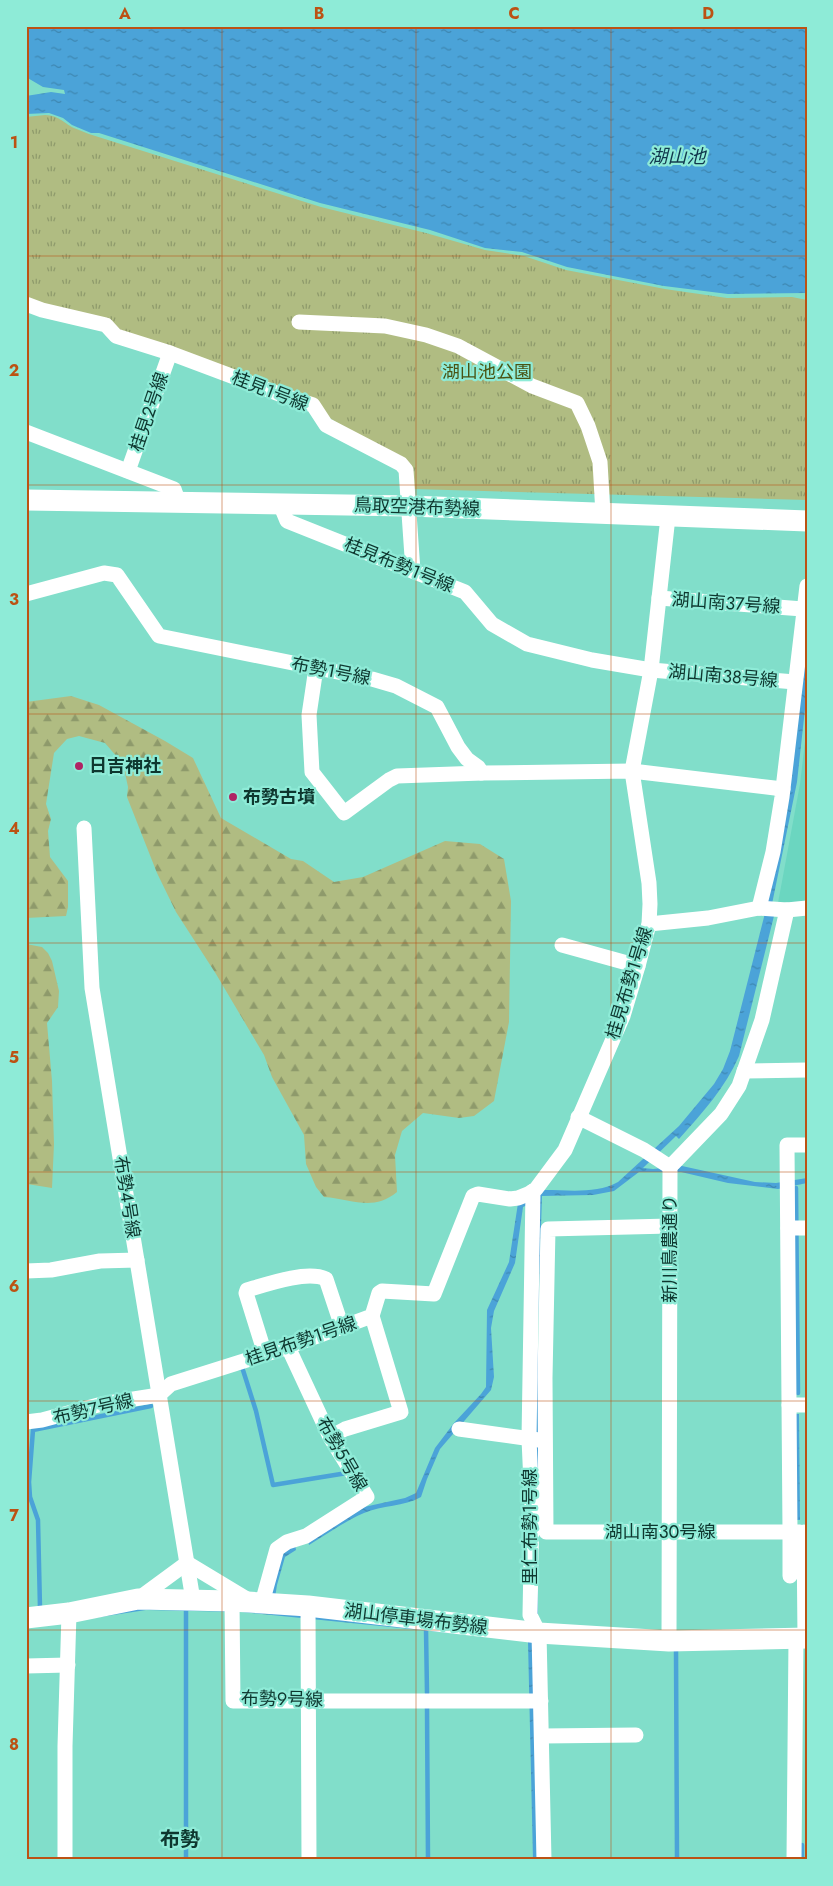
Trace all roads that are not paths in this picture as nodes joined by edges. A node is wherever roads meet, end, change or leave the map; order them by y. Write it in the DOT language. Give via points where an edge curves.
graph roads {
  1 [pos="26,304"];
  2 [pos="299,322"];
  3 [pos="170,353"];
  4 [pos="26,432"];
  5 [pos="128,471"];
  6 [pos="26,500"];
  7 [pos="179,503"];
  8 [pos="280,504"];
  9 [pos="409,506"];
  10 [pos="603,514"];
  11 [pos="668,517"];
  12 [pos="807,520"];
  13 [pos="413,571"];
  14 [pos="807,586"];
  15 [pos="26,594"];
  16 [pos="659,598"];
  17 [pos="803,609"];
  18 [pos="316,668"];
  19 [pos="651,670"];
  20 [pos="795,682"];
  21 [pos="632,771"];
  22 [pos="482,773"];
  23 [pos="783,789"];
  24 [pos="84,828"];
  25 [pos="759,908"];
  26 [pos="807,908"];
  27 [pos="787,910"];
  28 [pos="649,924"];
  29 [pos="562,945"];
  30 [pos="638,966"];
  31 [pos="807,1070"];
  32 [pos="744,1071"];
  33 [pos="578,1117"];
  34 [pos="807,1145"];
  35 [pos="670,1167"];
  36 [pos="533,1191"];
  37 [pos="670,1226"];
  38 [pos="788,1228"];
  39 [pos="807,1228"];
  40 [pos="137,1260"];
  41 [pos="26,1272"];
  42 [pos="372,1316"];
  43 [pos="342,1327"];
  44 [pos="288,1347"];
  45 [pos="265,1354"];
  46 [pos="159,1395"];
  47 [pos="790,1405"];
  48 [pos="807,1405"];
  49 [pos="26,1422"];
  50 [pos="459,1429"];
  51 [pos="330,1437"];
  52 [pos="530,1439"];
  53 [pos="546,1440"];
  54 [pos="670,1531"];
  55 [pos="800,1532"];
  56 [pos="187,1563"];
  57 [pos="790,1576"];
  58 [pos="138,1599"];
  59 [pos="193,1600"];
  60 [pos="249,1602"];
  61 [pos="308,1606"];
  62 [pos="69,1614"];
  63 [pos="26,1618"];
  64 [pos="539,1633"];
  65 [pos="802,1638"];
  66 [pos="669,1641"];
  67 [pos="68,1665"];
  68 [pos="26,1666"];
  69 [pos="308,1701"];
  70 [pos="541,1701"];
  71 [pos="636,1735"];
  72 [pos="542,1736"];
  73 [pos="65,1860"];
  74 [pos="309,1860"];
  75 [pos="544,1860"];
  76 [pos="794,1860"];
  1 -- 3 [label="street, 桂見1号線" via="106,325 116,336"];
  2 -- 10 [label="street" via="385,326 426,335 458,346 532,386 577,403 600,462"];
  3 -- 5 [label="street, 桂見2号線"];
  3 -- 9 [label="street, 桂見1号線" via="313,406 326,424 401,464 406,470"];
  4 -- 5 [label="street"];
  5 -- 7 [label="street" via="174,489"];
  6 -- 7 [label="main road, 鳥取空港布勢線"];
  7 -- 8 [label="main road, 鳥取空港布勢線"];
  8 -- 9 [label="main road, 鳥取空港布勢線"];
  8 -- 13 [label="street, 桂見布勢1号線" via="288,521"];
  9 -- 10 [label="main road, 鳥取空港布勢線"];
  9 -- 13 [label="street, 桂見1号線"];
  10 -- 11 [label="main road, 鳥取空港布勢線"];
  11 -- 12 [label="main road, 鳥取空港布勢線"];
  11 -- 16 [label="street"];
  13 -- 19 [label="street, 桂見布勢1号線" via="465,592 492,624 527,644"];
  14 -- 17 [label="street"];
  15 -- 18 [label="street, 布勢1号線" via="112,573 118,575 159,636"];
  16 -- 17 [label="street, 湖山南37号線"];
  16 -- 19 [label="street, 湖山南37号線"];
  17 -- 20 [label="street, 湖山南37号線"];
  18 -- 22 [label="street, 布勢1号線" via="396,686 437,707 458,747"];
  18 -- 22 [label="street" via="310,715 312,772 344,812 397,776"];
  19 -- 20 [label="street, 湖山南38号線"];
  19 -- 21 [label="street, 桂見布勢1号線"];
  20 -- 23 [label="street, 湖山南37号線"];
  21 -- 22 [label="street"];
  21 -- 23 [label="street"];
  21 -- 28 [label="street, 桂見布勢1号線" via="649,883"];
  23 -- 25 [label="street, 湖山南37号線" via="773,852"];
  24 -- 40 [label="street, 布勢4号線" via="92,988"];
  25 -- 27 [label="street"];
  25 -- 28 [label="street" via="708,918"];
  26 -- 27 [label="street"];
  27 -- 32 [label="street" via="762,1020"];
  28 -- 30 [label="street, 桂見布勢1号線"];
  29 -- 30 [label="street"];
  30 -- 33 [label="street, 桂見布勢1号線" via="623,1016"];
  31 -- 32 [label="street"];
  32 -- 35 [label="street" via="739,1086 720,1114"];
  33 -- 35 [label="street" via="644,1150"];
  33 -- 36 [label="street, 桂見布勢1号線" via="565,1150"];
  34 -- 38 [label="street" via="787,1144"];
  35 -- 37 [label="street, 新川鳥農通り"];
  36 -- 42 [label="street, 桂見布勢1号線" via="518,1198 473,1196 434,1294 382,1291"];
  36 -- 52 [label="street, 里仁布勢1号線"];
  37 -- 53 [label="street, 湖山南30号線" via="548,1229"];
  37 -- 54 [label="street, 新川鳥農通り"];
  38 -- 39 [label="street"];
  38 -- 47 [label="street"];
  40 -- 41 [label="street" via="100,1261"];
  40 -- 46 [label="street, 布勢4号線"];
  42 -- 43 [label="street, 桂見布勢1号線"];
  42 -- 51 [label="street" via="401,1412"];
  43 -- 44 [label="street, 桂見布勢1号線"];
  43 -- 45 [label="street" via="326,1279 320,1276 286,1278 247,1290"];
  44 -- 45 [label="street, 桂見布勢1号線"];
  44 -- 51 [label="street, 布勢5号線"];
  45 -- 46 [label="street, 桂見布勢1号線" via="171,1384"];
  46 -- 49 [label="street, 布勢7号線" via="102,1404"];
  46 -- 56 [label="street, 布勢4号線"];
  47 -- 48 [label="street"];
  47 -- 55 [label="street"];
  50 -- 52 [label="street"];
  51 -- 60 [label="street, 布勢5号線" via="367,1497 339,1517 277,1549"];
  52 -- 53 [label="street"];
  52 -- 64 [label="street, 里仁布勢1号線" via="530,1615"];
  53 -- 54 [label="street, 湖山南30号線" via="546,1532"];
  54 -- 55 [label="street, 湖山南30号線"];
  54 -- 66 [label="street, 新川鳥農通り"];
  55 -- 57 [label="street"];
  55 -- 65 [label="street"];
  56 -- 58 [label="street"];
  56 -- 59 [label="street, 布勢4号線"];
  56 -- 60 [label="street"];
  58 -- 59 [label="main road, 湖山停車場布勢線"];
  58 -- 62 [label="main road, 湖山停車場布勢線"];
  59 -- 60 [label="main road, 湖山停車場布勢線"];
  60 -- 61 [label="main road, 湖山停車場布勢線"];
  60 -- 69 [label="street, 布勢9号線" via="234,1701"];
  61 -- 64 [label="main road, 湖山停車場布勢線"];
  61 -- 69 [label="street"];
  62 -- 63 [label="main road, 湖山停車場布勢線"];
  62 -- 67 [label="street"];
  64 -- 66 [label="main road, 湖山停車場布勢線"];
  64 -- 70 [label="street, 里仁布勢1号線"];
  65 -- 66 [label="main road, 湖山停車場布勢線"];
  65 -- 76 [label="street"];
  67 -- 68 [label="street"];
  67 -- 73 [label="street"];
  69 -- 70 [label="street, 布勢9号線"];
  69 -- 74 [label="street"];
  70 -- 72 [label="street, 里仁布勢1号線"];
  71 -- 72 [label="street"];
  72 -- 75 [label="street, 里仁布勢1号線"];
}
